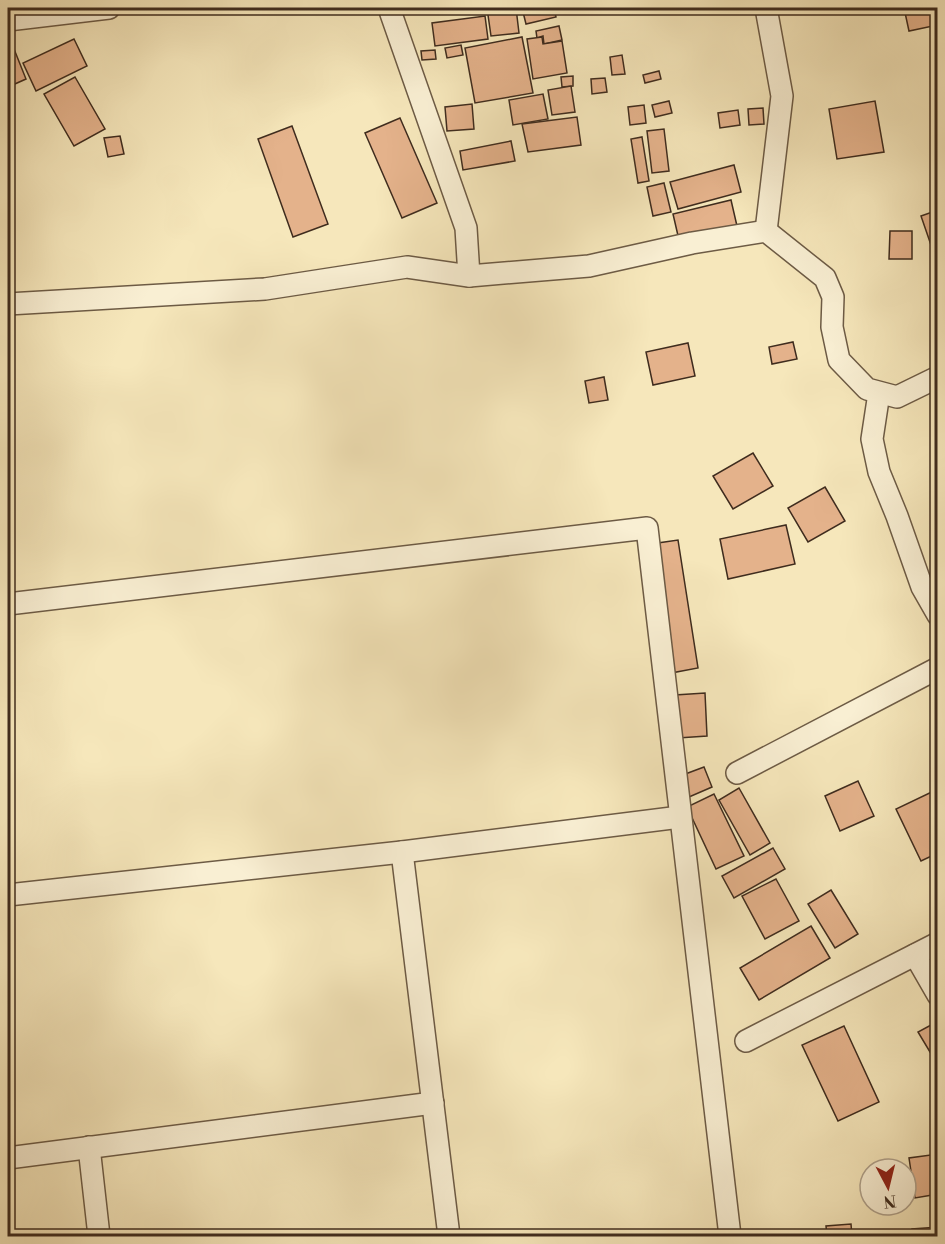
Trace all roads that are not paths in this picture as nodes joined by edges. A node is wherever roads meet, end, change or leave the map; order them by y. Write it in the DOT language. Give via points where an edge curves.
graph roads {
  1 [pos="109,8"];
  2 [pos="389,8"];
  3 [pos="766,8"];
  4 [pos="8,20"];
  5 [pos="766,231"];
  6 [pos="469,276"];
  7 [pos="8,304"];
  8 [pos="938,377"];
  9 [pos="879,393"];
  10 [pos="8,604"];
  11 [pos="938,615"];
  12 [pos="938,668"];
  13 [pos="737,773"];
  14 [pos="680,817"];
  15 [pos="402,852"];
  16 [pos="8,895"];
  17 [pos="938,943"];
  18 [pos="915,955"];
  19 [pos="938,995"];
  20 [pos="746,1041"];
  21 [pos="433,1103"];
  22 [pos="89,1147"];
  23 [pos="8,1158"];
  24 [pos="99,1236"];
  25 [pos="449,1236"];
  26 [pos="730,1236"];
  1 -- 4 [label="street"];
  2 -- 6 [label="street" via="466,228"];
  3 -- 5 [label="street" via="782,96"];
  5 -- 6 [label="street" via="589,266"];
  5 -- 9 [label="street" via="825,278 833,297 832,327 839,360 867,389"];
  6 -- 7 [label="street" via="407,267 265,288"];
  8 -- 9 [label="street" via="897,397"];
  9 -- 11 [label="street" via="872,439 879,472 922,586"];
  10 -- 14 [label="street" via="647,528"];
  12 -- 13 [label="street"];
  14 -- 15 [label="street"];
  14 -- 26 [label="street"];
  15 -- 16 [label="street"];
  15 -- 21 [label="street"];
  17 -- 18 [label="street"];
  18 -- 19 [label="street"];
  18 -- 20 [label="street"];
  21 -- 22 [label="street"];
  21 -- 25 [label="street"];
  22 -- 23 [label="street"];
  22 -- 24 [label="street"];
}
